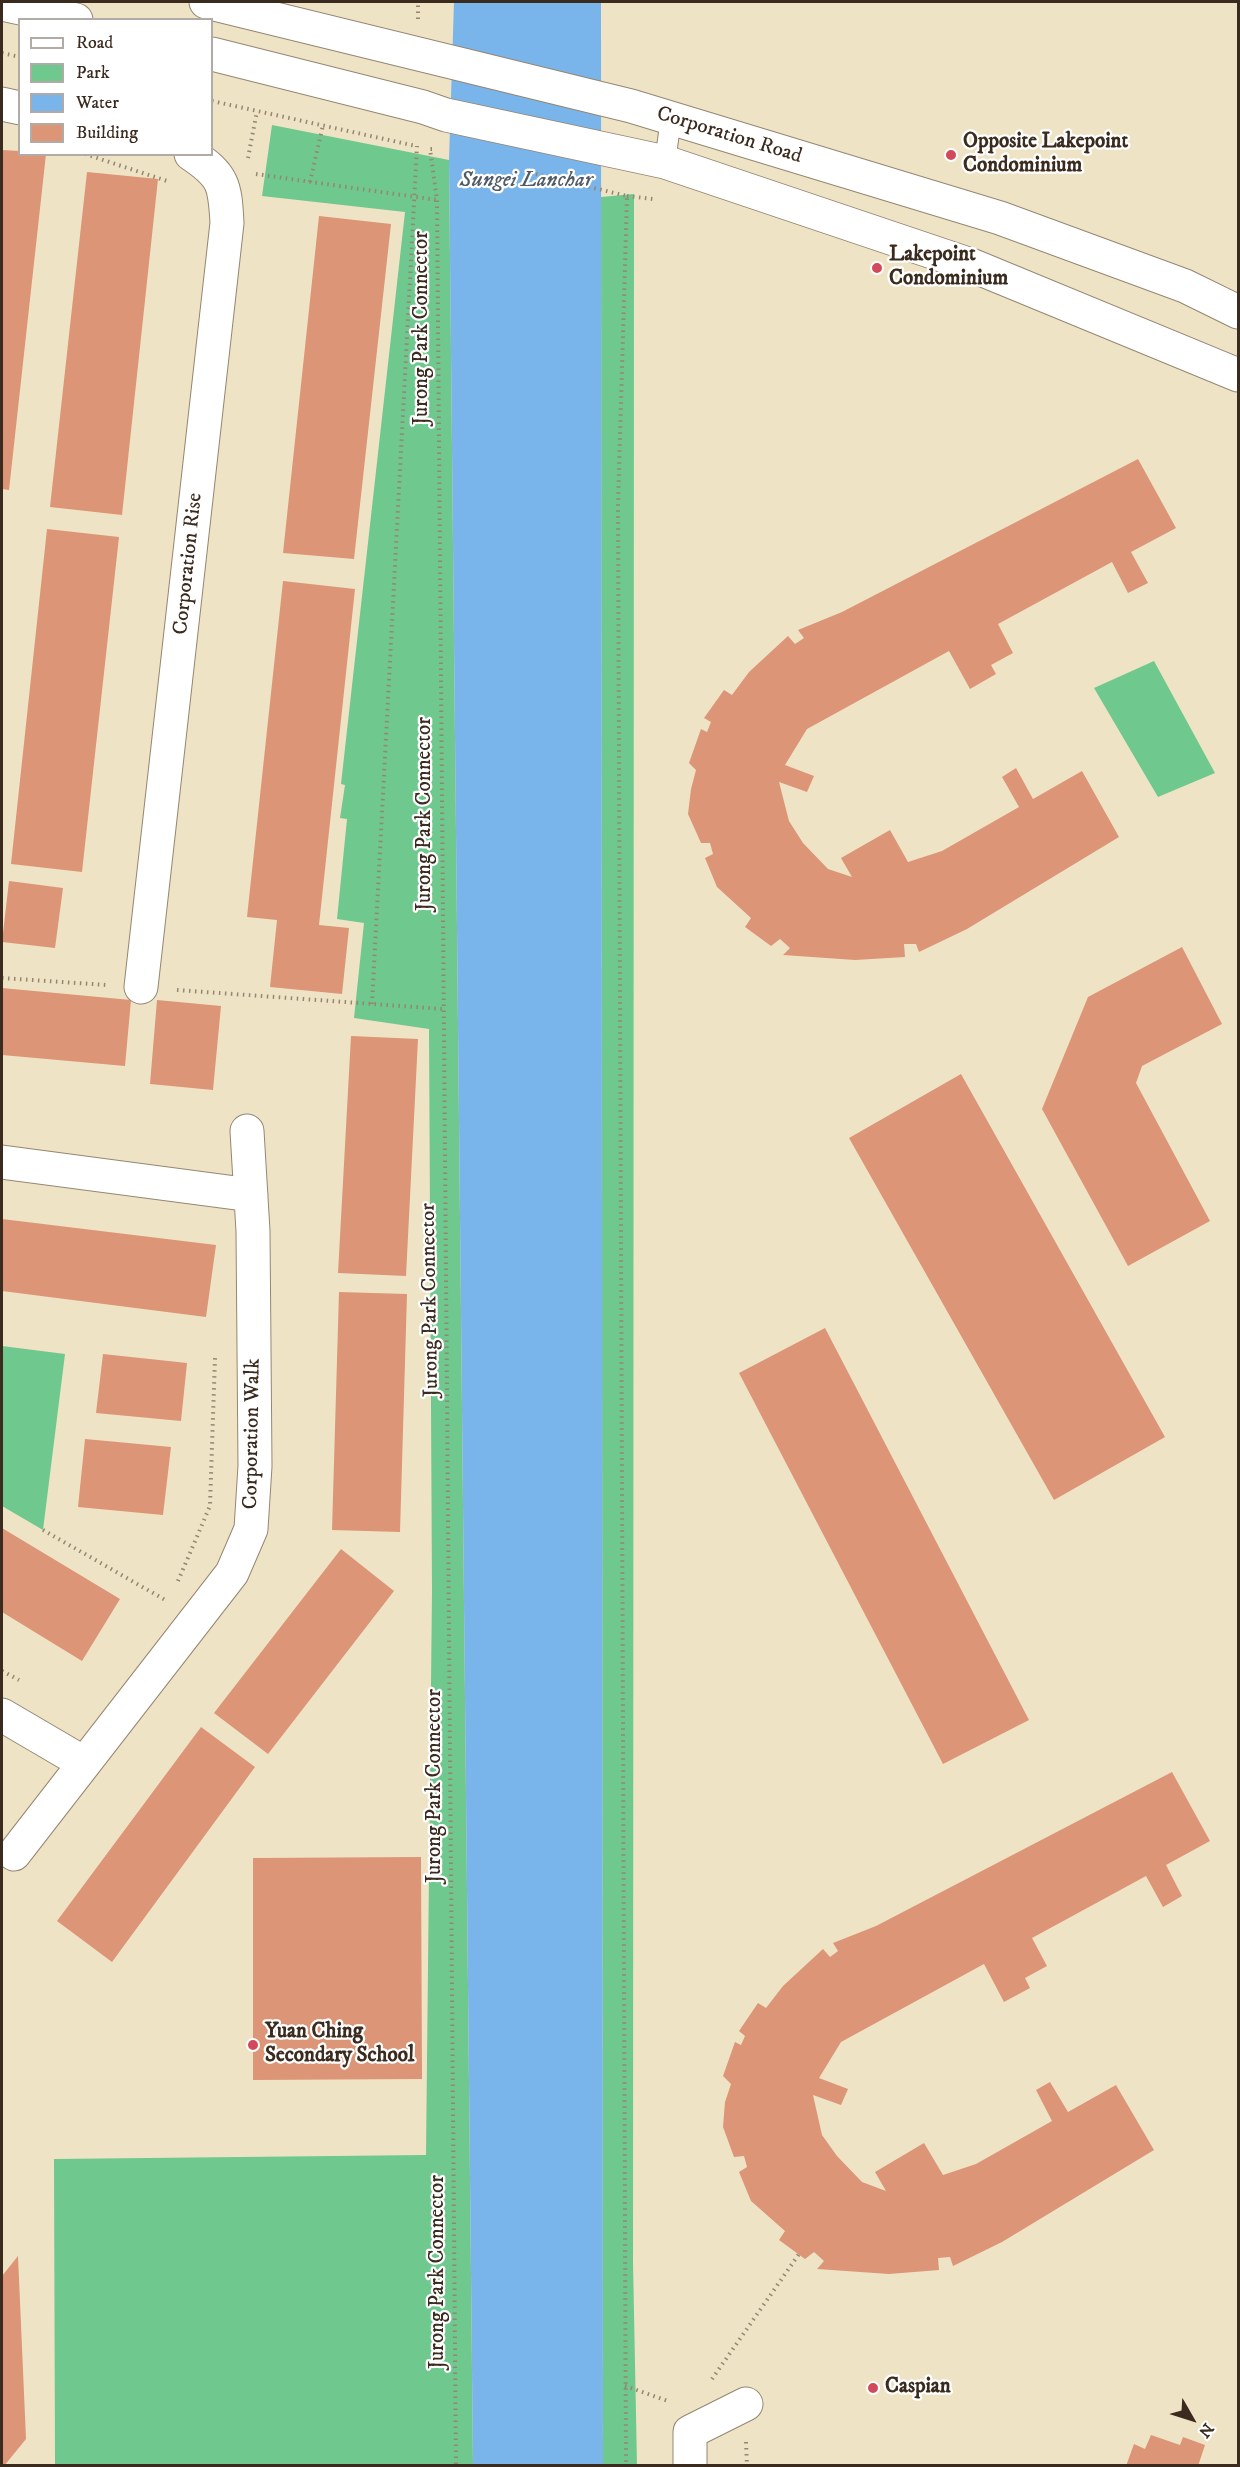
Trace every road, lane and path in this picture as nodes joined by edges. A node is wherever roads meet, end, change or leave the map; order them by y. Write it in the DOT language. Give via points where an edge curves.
graph roads {
  1 [pos="206,2"];
  2 [pos="418,2"];
  3 [pos="2,4"];
  4 [pos="71,18"];
  5 [pos="418,20"];
  6 [pos="2,53"];
  7 [pos="213,54"];
  8 [pos="18,57"];
  9 [pos="213,101"];
  10 [pos="2,104"];
  11 [pos="18,108"];
  12 [pos="671,118"];
  13 [pos="323,125"];
  14 [pos="417,146"];
  15 [pos="430,149"];
  16 [pos="437,150"];
  17 [pos="202,161"];
  18 [pos="666,162"];
  19 [pos="310,182"];
  20 [pos="622,195"];
  21 [pos="627,196"];
  22 [pos="416,197"];
  23 [pos="656,199"];
  24 [pos="436,200"];
  25 [pos="1239,312"];
  26 [pos="1239,375"];
  27 [pos="2,978"];
  28 [pos="141,987"];
  29 [pos="372,1004"];
  30 [pos="443,1009"];
  31 [pos="248,1131"];
  32 [pos="2,1162"];
  33 [pos="251,1195"];
  34 [pos="216,1349"];
  35 [pos="43,1530"];
  36 [pos="168,1602"];
  37 [pos="162,1611"];
  38 [pos="2,1715"];
  39 [pos="84,1763"];
  40 [pos="14,1854"];
  41 [pos="799,2254"];
  42 [pos="704,2383"];
  43 [pos="625,2386"];
  44 [pos="677,2396"];
  45 [pos="746,2404"];
  46 [pos="456,2466"];
  47 [pos="626,2466"];
  48 [pos="690,2466"];
  1 -- 12 [label="main road, Corporation Road"];
  2 -- 5 [label="path"];
  3 -- 4 [label="main road"];
  6 -- 8 [label="path"];
  7 -- 18 [label="main road, Corporation Road" via="446,115"];
  9 -- 13 [label="path"];
  10 -- 11 [label="main road"];
  12 -- 18 [label="lane"];
  12 -- 25 [label="main road, Corporation Road" via="999,218 1185,286"];
  13 -- 14 [label="path"];
  13 -- 19 [label="path"];
  14 -- 15 [label="path"];
  14 -- 22 [label="path"];
  15 -- 16 [label="path"];
  15 -- 24 [label="path, Jurong Park Connector"];
  17 -- 19 [label="path"];
  17 -- 28 [label="main road, Corporation Rise" via="226,192 227,223"];
  18 -- 26 [label="main road, Corporation Road" via="971,265"];
  19 -- 22 [label="path"];
  20 -- 21 [label="path"];
  21 -- 23 [label="path"];
  21 -- 43 [label="path" via="618,506"];
  22 -- 24 [label="path"];
  22 -- 29 [label="path"];
  24 -- 30 [label="path, Jurong Park Connector"];
  27 -- 28 [label="path"];
  28 -- 29 [label="path"];
  29 -- 30 [label="path"];
  30 -- 46 [label="path, Jurong Park Connector"];
  31 -- 33 [label="main road, Corporation Walk"];
  32 -- 33 [label="main road"];
  33 -- 39 [label="main road, Corporation Walk" via="255,1466 251,1529 232,1573"];
  34 -- 36 [label="path" via="210,1506"];
  35 -- 36 [label="path"];
  36 -- 37 [label="path"];
  38 -- 39 [label="main road"];
  39 -- 40 [label="main road, Corporation Walk"];
  41 -- 42 [label="path" via="713,2378"];
  43 -- 44 [label="path" via="668,2401"];
  43 -- 47 [label="path"];
  45 -- 48 [label="main road" via="690,2432"];
}
